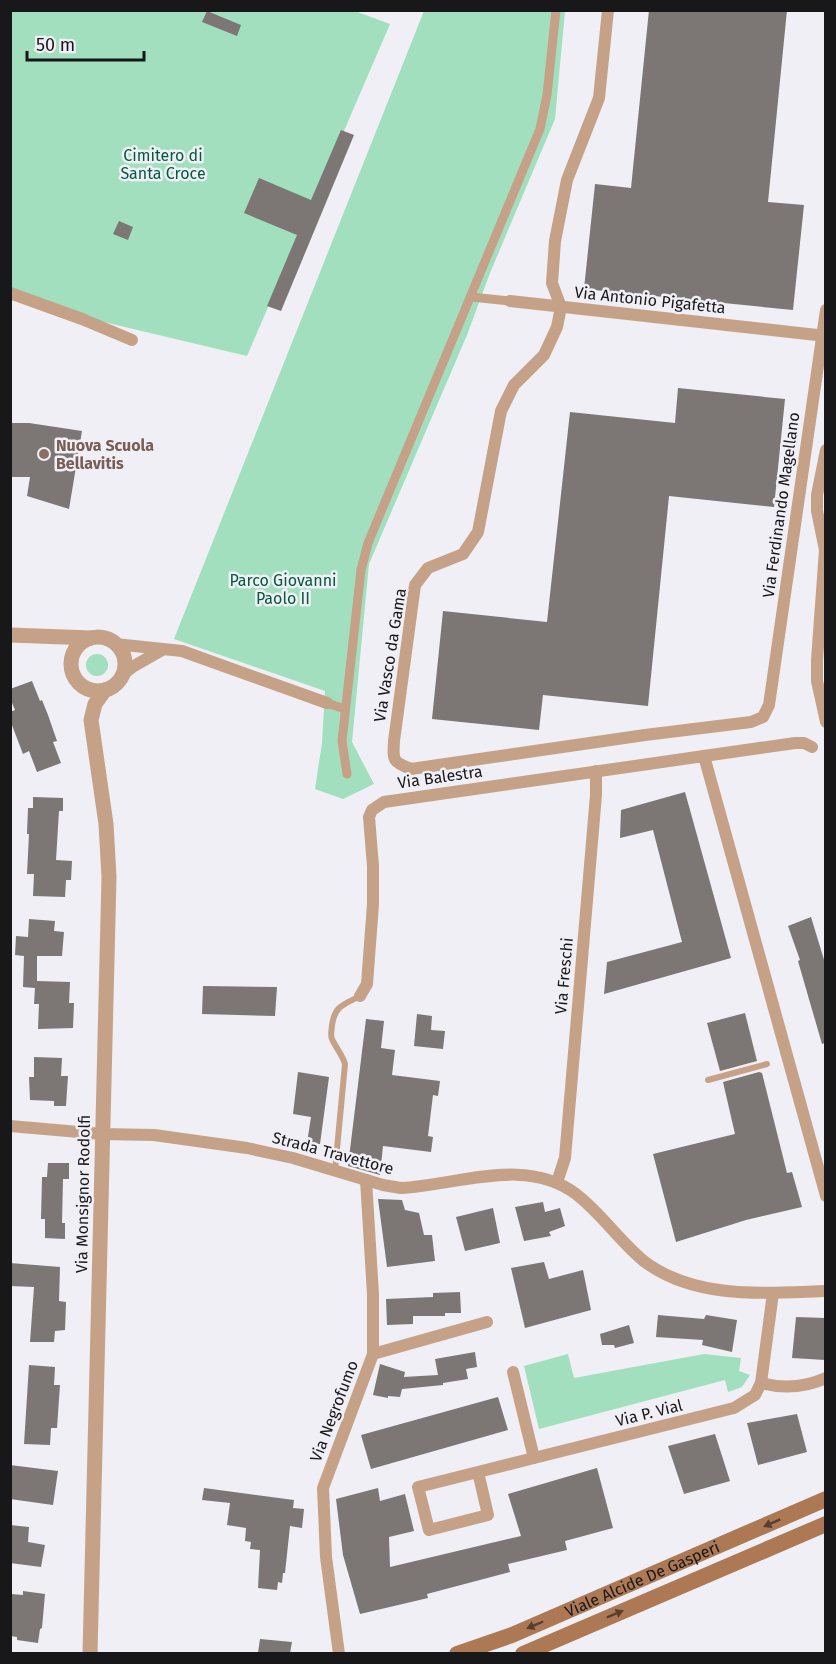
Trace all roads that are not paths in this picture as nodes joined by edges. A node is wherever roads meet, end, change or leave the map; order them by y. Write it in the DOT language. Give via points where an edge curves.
graph roads {
  1 [pos="556,10"];
  2 [pos="608,10"];
  3 [pos="10,293"];
  4 [pos="471,297"];
  5 [pos="510,302"];
  6 [pos="561,307"];
  7 [pos="825,310"];
  8 [pos="824,336"];
  9 [pos="132,340"];
  10 [pos="825,450"];
  11 [pos="10,635"];
  12 [pos="45,637"];
  13 [pos="90,638"];
  14 [pos="115,644"];
  15 [pos="163,649"];
  16 [pos="71,668"];
  17 [pos="122,675"];
  18 [pos="81,686"];
  19 [pos="105,690"];
  20 [pos="327,703"];
  21 [pos="769,705"];
  22 [pos="345,709"];
  23 [pos="825,722"];
  24 [pos="92,736"];
  25 [pos="812,747"];
  26 [pos="704,756"];
  27 [pos="596,771"];
  28 [pos="347,774"];
  29 [pos="360,996"];
  30 [pos="767,1065"];
  31 [pos="708,1080"];
  32 [pos="10,1126"];
  33 [pos="102,1134"];
  34 [pos="335,1170"];
  35 [pos="366,1180"];
  36 [pos="557,1182"];
  37 [pos="825,1197"];
  38 [pos="825,1291"];
  39 [pos="773,1293"];
  40 [pos="487,1322"];
  41 [pos="374,1354"];
  42 [pos="513,1372"];
  43 [pos="825,1378"];
  44 [pos="761,1383"];
  45 [pos="534,1458"];
  46 [pos="478,1472"];
  47 [pos="825,1499"];
  48 [pos="825,1524"];
  49 [pos="90,1653"];
  50 [pos="339,1653"];
  51 [pos="457,1653"];
  52 [pos="523,1653"];
  1 -- 4 [label="street" via="540,129"];
  2 -- 6 [label="street" via="599,98 567,180 555,241 552,283"];
  3 -- 9 [label="street"];
  4 -- 5 [label="street, Via Antonio Pigafetta"];
  4 -- 22 [label="street" via="368,543 361,570"];
  5 -- 6 [label="street, Via Antonio Pigafetta"];
  6 -- 8 [label="street, Via Antonio Pigafetta"];
  6 -- 21 [label="street, Via Vasco da Gama" via="544,355 514,385 501,411 478,532 463,554 428,568 415,585 393,757 397,764 411,769 751,722 763,717"];
  7 -- 8 [label="street, Via Ferdinando Magellano"];
  8 -- 21 [label="street, Via Ferdinando Magellano"];
  10 -- 23 [label="street" via="817,495 825,550 817,660"];
  11 -- 12 [label="street"];
  12 -- 13 [label="street"];
  12 -- 16 [label="street, Via Monsignor Rodolfi" via="65,655"];
  13 -- 14 [label="street"];
  13 -- 16 [label="street" via="75,650"];
  14 -- 15 [label="street"];
  14 -- 17 [label="street" via="124,658"];
  15 -- 17 [label="street"];
  15 -- 20 [label="street" via="182,651"];
  16 -- 18 [label="street, Via Monsignor Rodolfi"];
  17 -- 19 [label="street, Via Monsignor Rodolfi"];
  18 -- 19 [label="street"];
  18 -- 24 [label="street, Via Monsignor Rodolfi"];
  19 -- 24 [label="street, Via Monsignor Rodolfi" via="95,704"];
  20 -- 22 [label="street"];
  22 -- 28 [label="street" via="342,741"];
  24 -- 33 [label="street, Via Monsignor Rodolfi" via="106,824 109,877"];
  25 -- 26 [label="street, Via Balestra" via="795,743"];
  26 -- 27 [label="street, Via Balestra"];
  26 -- 37 [label="street"];
  27 -- 29 [label="street, Via Balestra" via="376,806 369,817 373,904 367,984"];
  27 -- 36 [label="street, Via Freschi" via="565,1158"];
  29 -- 34 [label="lane" via="339,1007 331,1033 345,1064"];
  30 -- 31 [label="lane"];
  32 -- 33 [label="street, Strada Travettore"];
  33 -- 34 [label="street, Strada Travettore" via="154,1135 235,1147"];
  33 -- 49 [label="street, Via Monsignor Rodolfi"];
  34 -- 35 [label="street, Strada Travettore"];
  35 -- 36 [label="street, Strada Travettore" via="401,1188 517,1175"];
  35 -- 41 [label="street, Via Negrofumo"];
  36 -- 39 [label="street, Strada Travettore" via="586,1203 639,1257 670,1278 711,1289"];
  38 -- 39 [label="street, Strada Travettore"];
  39 -- 44 [label="street"];
  40 -- 41 [label="street"];
  41 -- 50 [label="street, Via Negrofumo" via="323,1488 326,1557"];
  42 -- 45 [label="street"];
  43 -- 44 [label="street" via="810,1385 779,1388"];
  44 -- 45 [label="street, Via P. Vial" via="755,1395 734,1408"];
  45 -- 46 [label="street, Via P. Vial"];
  46 -- 46 [label="street, Via P. Vial" via="488,1515 429,1530 418,1487"];
  47 -- 51 [label="main road, Viale Alcide De Gasperi, one-way" via="512,1635"];
  52 -- 48 [label="main road, Viale Alcide De Gasperi, one-way"];
}
